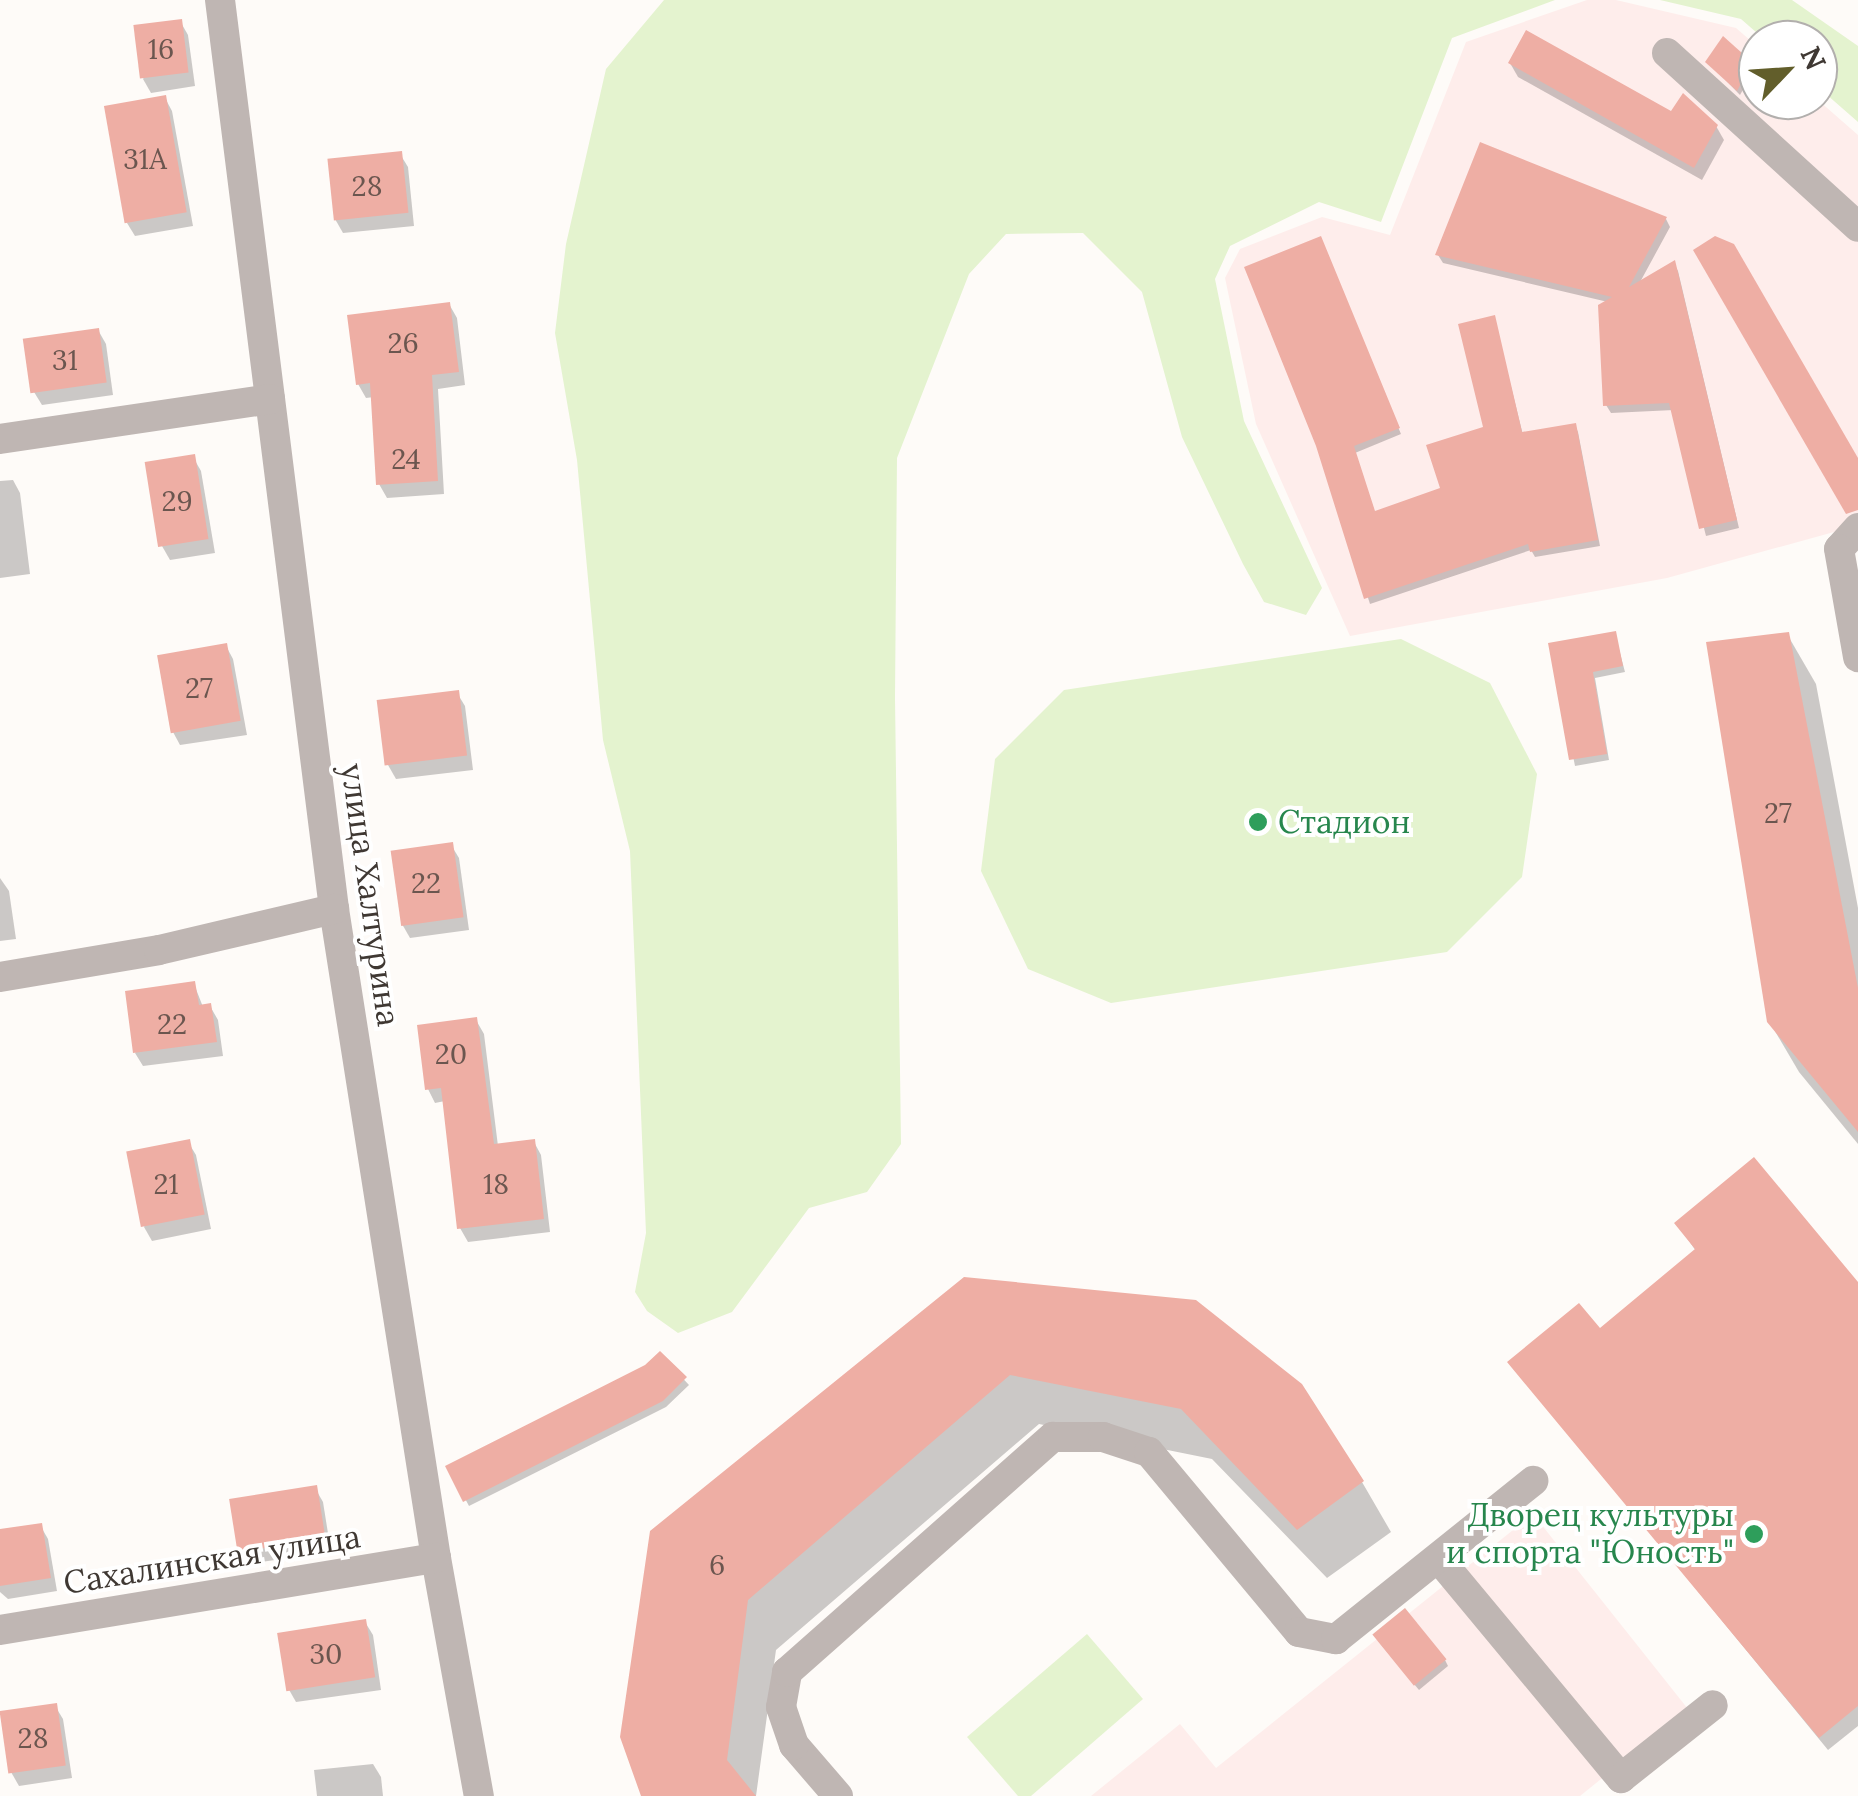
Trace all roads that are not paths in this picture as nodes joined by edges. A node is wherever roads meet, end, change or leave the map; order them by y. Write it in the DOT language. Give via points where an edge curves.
graph roads {
  1 [pos="220,0"];
  2 [pos="1666,54"];
  3 [pos="1858,227"];
  4 [pos="270,399"];
  5 [pos="0,439"];
  6 [pos="1858,528"];
  7 [pos="1858,657"];
  8 [pos="334,908"];
  9 [pos="0,976"];
  10 [pos="1533,1482"];
  11 [pos="436,1558"];
  12 [pos="1439,1558"];
  13 [pos="0,1630"];
  14 [pos="1714,1705"];
  15 [pos="1610,1787"];
  16 [pos="479,1796"];
  17 [pos="838,1796"];
  1 -- 4 [label="street, улица Халтурина"];
  2 -- 3 [label="street"];
  4 -- 5 [label="street"];
  4 -- 8 [label="street, улица Халтурина"];
  6 -- 7 [label="street" via="1839,549"];
  8 -- 9 [label="street" via="159,950"];
  8 -- 11 [label="street, улица Халтурина"];
  10 -- 12 [label="street"];
  11 -- 13 [label="street, Сахалинская улица"];
  11 -- 16 [label="street, улица Халтурина"];
  12 -- 15 [label="street"];
  12 -- 17 [label="street" via="1336,1639 1299,1632 1149,1452 1103,1437 1054,1436 788,1672 780,1708 794,1746"];
  14 -- 15 [label="street"];
}
